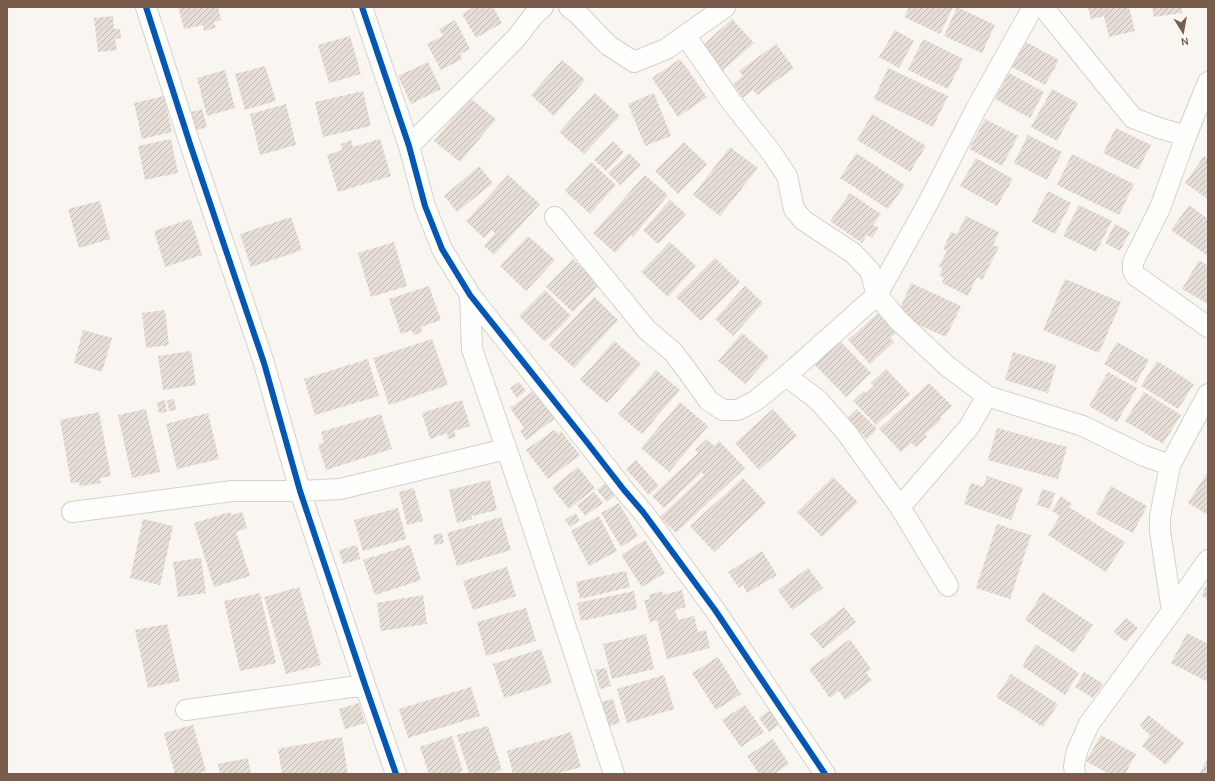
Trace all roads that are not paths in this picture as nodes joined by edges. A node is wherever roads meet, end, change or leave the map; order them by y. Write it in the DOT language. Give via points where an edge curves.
graph roads {
  1 [pos="146,7"];
  2 [pos="362,7"];
  3 [pos="543,7"];
  4 [pos="569,7"];
  5 [pos="725,7"];
  6 [pos="1033,7"];
  7 [pos="1043,7"];
  8 [pos="685,35"];
  9 [pos="1208,82"];
  10 [pos="1186,136"];
  11 [pos="409,146"];
  12 [pos="555,217"];
  13 [pos="470,295"];
  14 [pos="877,295"];
  15 [pos="1208,327"];
  16 [pos="786,376"];
  17 [pos="1208,394"];
  18 [pos="987,396"];
  19 [pos="506,449"];
  20 [pos="1170,465"];
  21 [pos="300,491"];
  22 [pos="900,507"];
  23 [pos="72,512"];
  24 [pos="1208,560"];
  25 [pos="948,586"];
  26 [pos="1172,611"];
  27 [pos="365,685"];
  28 [pos="186,710"];
  29 [pos="396,774"];
  30 [pos="614,774"];
  31 [pos="825,774"];
  32 [pos="1075,774"];
  1 -- 21 [label="street" via="264,363"];
  2 -- 11 [label="street"];
  3 -- 11 [label="street" via="476,80"];
  4 -- 8 [label="street" via="608,45 634,62 666,49"];
  5 -- 8 [label="street"];
  6 -- 14 [label="street"];
  7 -- 10 [label="street" via="1133,118"];
  8 -- 14 [label="street" via="787,176 794,209 803,220 853,252 870,271"];
  9 -- 10 [label="street"];
  10 -- 15 [label="street" via="1160,208 1133,262 1135,275"];
  11 -- 13 [label="street" via="425,206 442,249"];
  12 -- 16 [label="street" via="647,330 673,352 709,401 722,410 738,410 755,402"];
  13 -- 19 [label="street" via="472,349"];
  13 -- 31 [label="street" via="643,512 715,610"];
  14 -- 16 [label="street"];
  14 -- 18 [label="street" via="898,320 947,366"];
  16 -- 22 [label="street" via="818,400 846,432"];
  17 -- 20 [label="street"];
  18 -- 20 [label="street" via="1083,426 1144,456"];
  18 -- 22 [label="street" via="969,427"];
  19 -- 21 [label="street" via="340,489"];
  19 -- 30 [label="street"];
  20 -- 26 [label="street" via="1160,517 1160,531"];
  21 -- 23 [label="street" via="233,491"];
  21 -- 27 [label="street"];
  22 -- 25 [label="street"];
  24 -- 26 [label="street"];
  26 -- 32 [label="street" via="1089,724 1076,751"];
  27 -- 28 [label="street"];
  27 -- 29 [label="street"];
}
